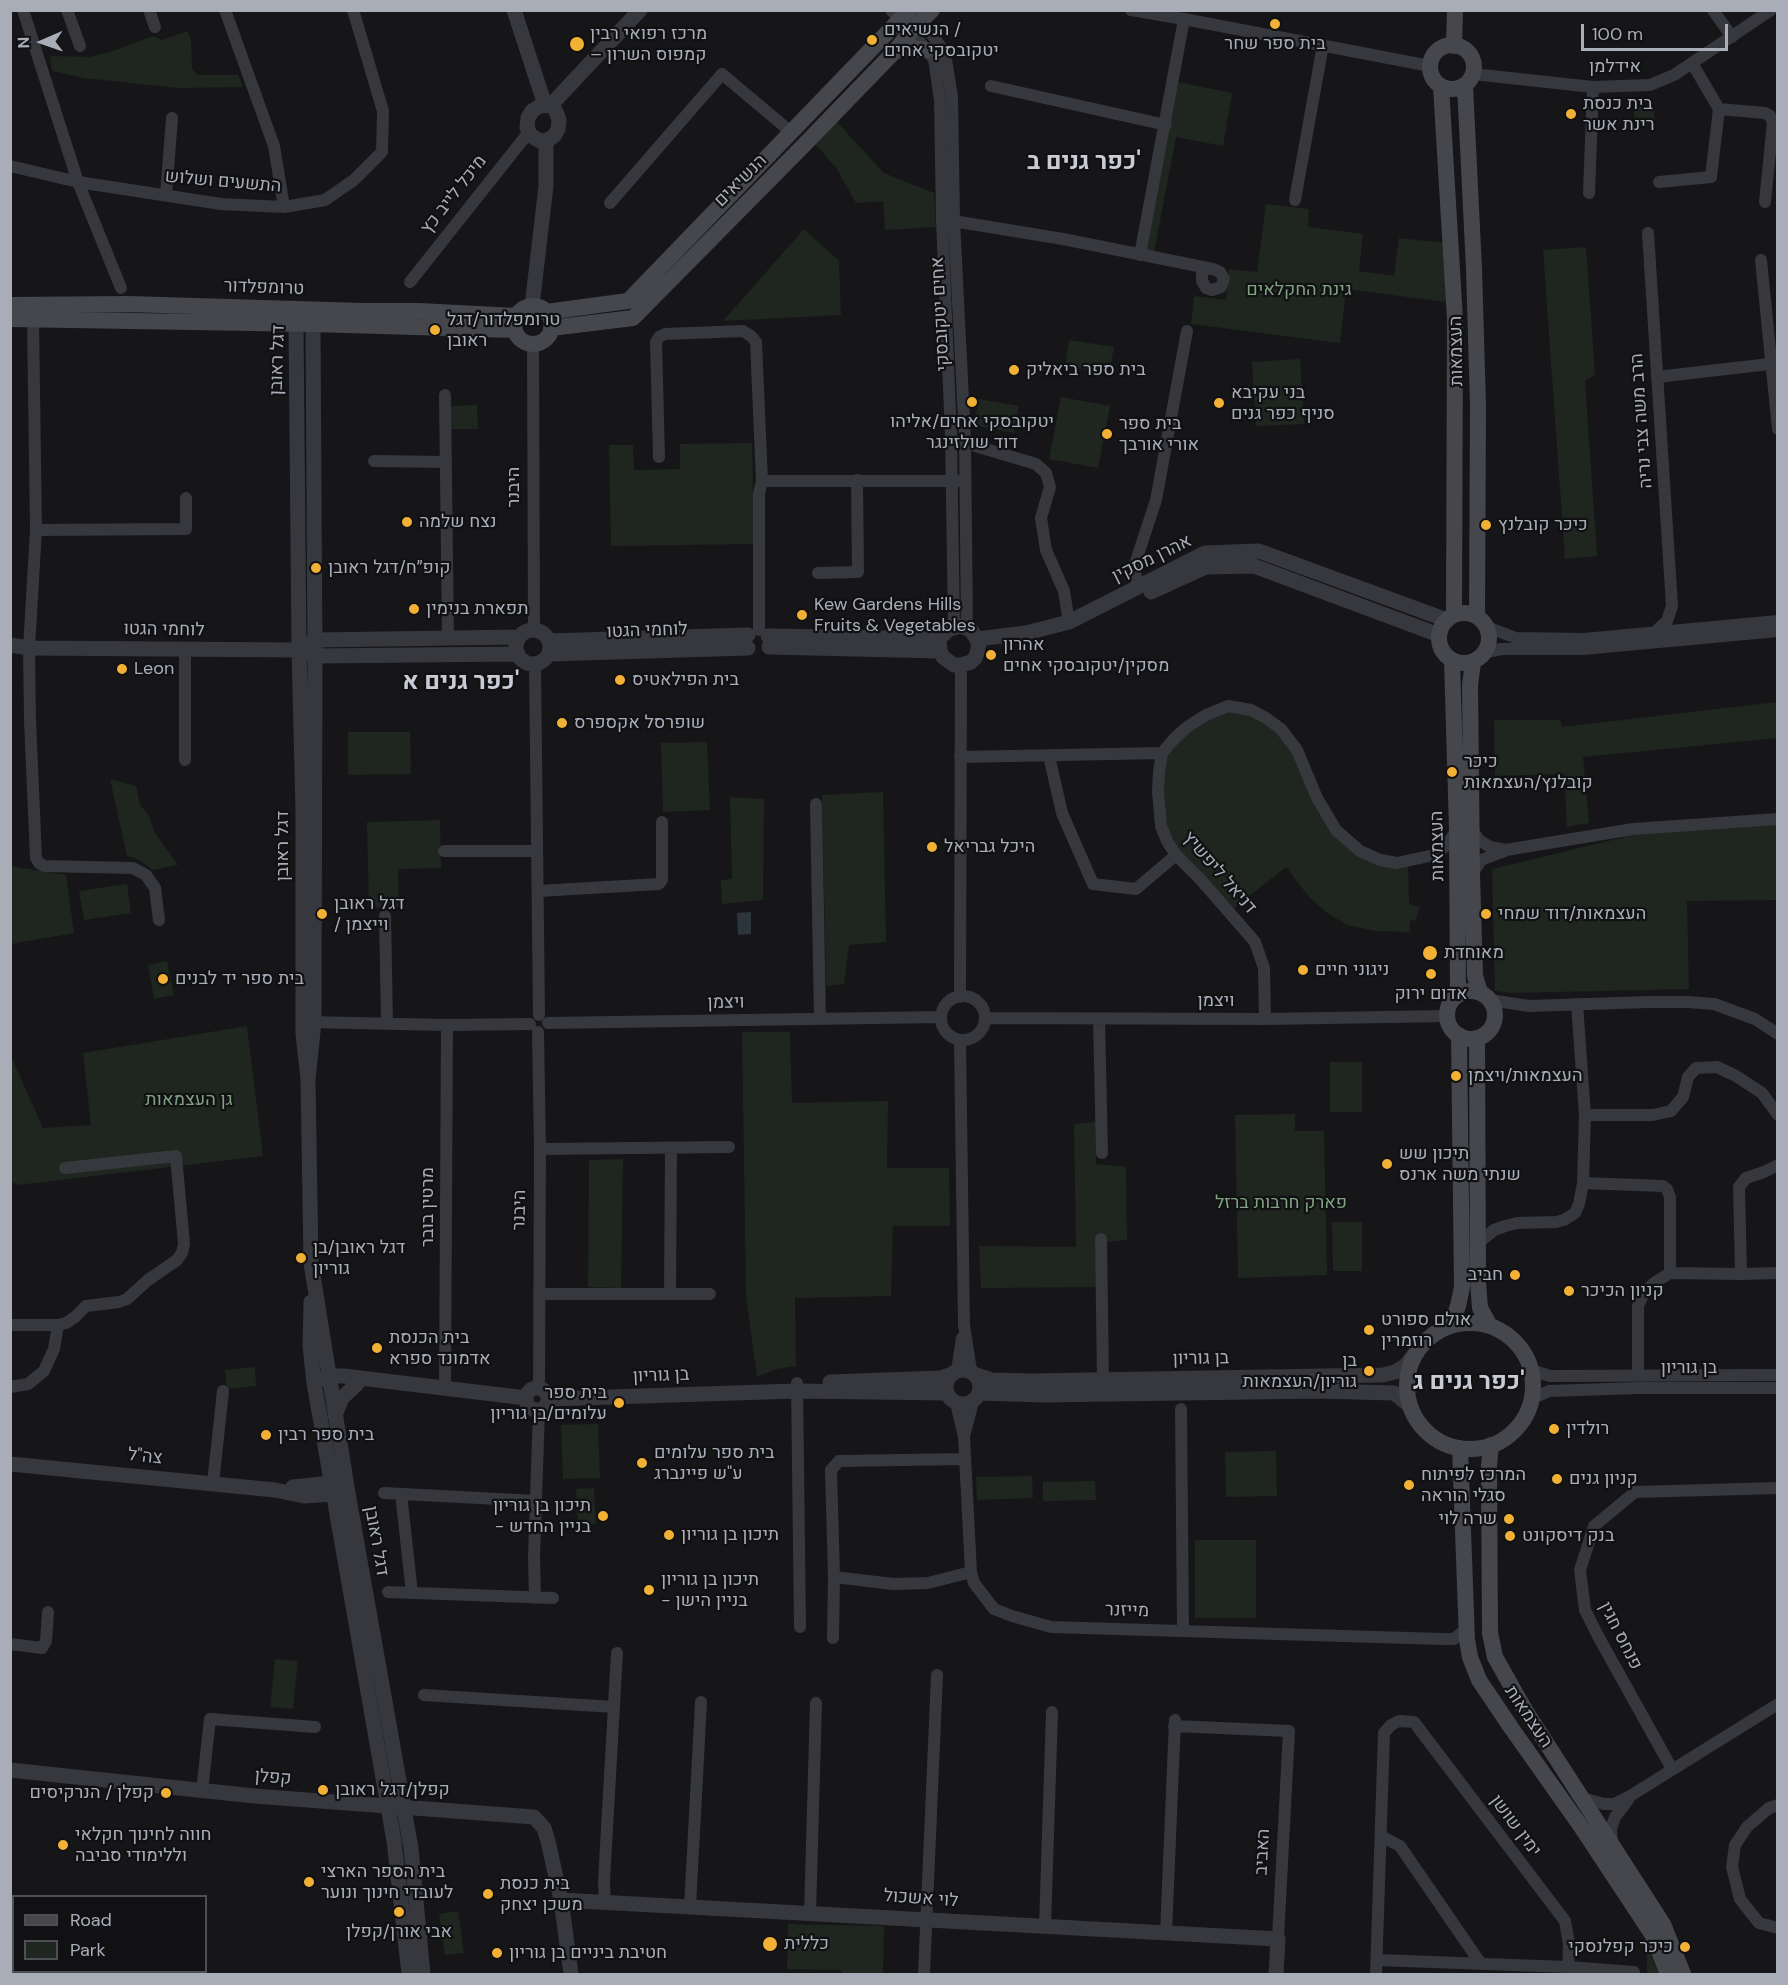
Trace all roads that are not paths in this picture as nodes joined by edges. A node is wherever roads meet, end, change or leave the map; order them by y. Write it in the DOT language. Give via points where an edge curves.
graph roads {
  1 [pos="23,10"];
  2 [pos="67,10"];
  3 [pos="149,10"];
  4 [pos="225,10"];
  5 [pos="352,10"];
  6 [pos="514,10"];
  7 [pos="640,10"];
  8 [pos="1131,10"];
  9 [pos="1455,10"];
  10 [pos="1713,10"];
  11 [pos="1771,10"];
  12 [pos="911,16"];
  13 [pos="1184,19"];
  14 [pos="155,27"];
  15 [pos="1732,37"];
  16 [pos="1323,45"];
  17 [pos="80,46"];
  18 [pos="1454,46"];
  19 [pos="926,50"];
  20 [pos="895,51"];
  21 [pos="1692,63"];
  22 [pos="1430,66"];
  23 [pos="1469,80"];
  24 [pos="991,86"];
  25 [pos="1441,86"];
  26 [pos="1593,87"];
  27 [pos="547,105"];
  28 [pos="1719,109"];
  29 [pos="172,118"];
  30 [pos="1166,125"];
  31 [pos="529,132"];
  32 [pos="791,132"];
  33 [pos="546,141"];
  34 [pos="10,166"];
  35 [pos="78,182"];
  36 [pos="1659,182"];
  37 [pos="1589,193"];
  38 [pos="166,195"];
  39 [pos="1294,200"];
  40 [pos="1764,202"];
  41 [pos="610,203"];
  42 [pos="284,207"];
  43 [pos="948,220"];
  44 [pos="1648,233"];
  45 [pos="1140,255"];
  46 [pos="1761,260"];
  47 [pos="1206,269"];
  48 [pos="410,282"];
  49 [pos="121,288"];
  50 [pos="10,305"];
  51 [pos="38,312"];
  52 [pos="299,316"];
  53 [pos="543,316"];
  54 [pos="10,319"];
  55 [pos="515,323"];
  56 [pos="313,324"];
  57 [pos="1187,331"];
  58 [pos="533,344"];
  59 [pos="1775,363"];
  60 [pos="1656,377"];
  61 [pos="445,395"];
  62 [pos="1778,429"];
  63 [pos="965,443"];
  64 [pos="659,457"];
  65 [pos="374,461"];
  66 [pos="446,462"];
  67 [pos="857,480"];
  68 [pos="951,480"];
  69 [pos="762,481"];
  70 [pos="965,481"];
  71 [pos="186,498"];
  72 [pos="36,530"];
  73 [pos="818,573"];
  74 [pos="1138,587"];
  75 [pos="1672,606"];
  76 [pos="1450,617"];
  77 [pos="1482,621"];
  78 [pos="1778,621"];
  79 [pos="1069,622"];
  80 [pos="1698,629"];
  81 [pos="534,630"];
  82 [pos="1778,631"];
  83 [pos="1654,633"];
  84 [pos="969,635"];
  85 [pos="1439,635"];
  86 [pos="519,637"];
  87 [pos="448,638"];
  88 [pos="758,639"];
  89 [pos="315,640"];
  90 [pos="10,645"];
  91 [pos="940,645"];
  92 [pos="549,647"];
  93 [pos="30,648"];
  94 [pos="185,650"];
  95 [pos="299,650"];
  96 [pos="518,654"];
  97 [pos="315,656"];
  98 [pos="1480,657"];
  99 [pos="1452,661"];
  100 [pos="535,664"];
  101 [pos="961,665"];
  102 [pos="1162,753"];
  103 [pos="960,756"];
  104 [pos="1049,756"];
  105 [pos="185,760"];
  106 [pos="816,804"];
  107 [pos="1778,819"];
  108 [pos="662,822"];
  109 [pos="1465,829"];
  110 [pos="1515,849"];
  111 [pos="444,851"];
  112 [pos="536,851"];
  113 [pos="1176,855"];
  114 [pos="1472,874"];
  115 [pos="538,891"];
  116 [pos="385,916"];
  117 [pos="159,920"];
  118 [pos="1458,995"];
  119 [pos="1485,996"];
  120 [pos="960,997"];
  121 [pos="1577,1004"];
  122 [pos="1448,1016"];
  123 [pos="941,1017"];
  124 [pos="985,1018"];
  125 [pos="819,1019"];
  126 [pos="1099,1019"];
  127 [pos="1265,1019"];
  128 [pos="309,1022"];
  129 [pos="387,1023"];
  130 [pos="539,1024"];
  131 [pos="447,1025"];
  132 [pos="1778,1034"];
  133 [pos="1459,1035"];
  134 [pos="1477,1038"];
  135 [pos="960,1041"];
  136 [pos="1585,1115"];
  137 [pos="1778,1115"];
  138 [pos="729,1147"];
  139 [pos="671,1148"];
  140 [pos="540,1149"];
  141 [pos="1102,1154"];
  142 [pos="1778,1165"];
  143 [pos="65,1168"];
  144 [pos="1583,1184"];
  145 [pos="1101,1239"];
  146 [pos="1478,1243"];
  147 [pos="1670,1273"];
  148 [pos="1778,1273"];
  149 [pos="1740,1274"];
  150 [pos="312,1281"];
  151 [pos="539,1294"];
  152 [pos="670,1294"];
  153 [pos="710,1294"];
  154 [pos="10,1324"];
  155 [pos="58,1325"];
  156 [pos="1451,1325"];
  157 [pos="1490,1326"];
  158 [pos="1418,1350"];
  159 [pos="1531,1370"];
  160 [pos="964,1373"];
  161 [pos="1638,1375"];
  162 [pos="1778,1376"];
  163 [pos="1103,1380"];
  164 [pos="330,1381"];
  165 [pos="375,1381"];
  166 [pos="314,1383"];
  167 [pos="357,1384"];
  168 [pos="10,1387"];
  169 [pos="797,1387"];
  170 [pos="1778,1388"];
  171 [pos="445,1389"];
  172 [pos="223,1391"];
  173 [pos="951,1398"];
  174 [pos="976,1398"];
  175 [pos="542,1399"];
  176 [pos="1531,1400"];
  177 [pos="1410,1406"];
  178 [pos="1181,1409"];
  179 [pos="335,1415"];
  180 [pos="964,1437"];
  181 [pos="1491,1445"];
  182 [pos="1460,1448"];
  183 [pos="964,1459"];
  184 [pos="10,1464"];
  185 [pos="213,1483"];
  186 [pos="346,1487"];
  187 [pos="1778,1488"];
  188 [pos="332,1489"];
  189 [pos="384,1493"];
  190 [pos="401,1494"];
  191 [pos="536,1501"];
  192 [pos="971,1572"];
  193 [pos="834,1577"];
  194 [pos="388,1592"];
  195 [pos="412,1593"];
  196 [pos="535,1598"];
  197 [pos="554,1598"];
  198 [pos="48,1612"];
  199 [pos="801,1627"];
  200 [pos="1467,1628"];
  201 [pos="1184,1630"];
  202 [pos="833,1638"];
  203 [pos="1441,1639"];
  204 [pos="10,1644"];
  205 [pos="1469,1651"];
  206 [pos="616,1653"];
  207 [pos="937,1675"];
  208 [pos="424,1695"];
  209 [pos="701,1702"];
  210 [pos="816,1703"];
  211 [pos="1778,1704"];
  212 [pos="614,1707"];
  213 [pos="1052,1712"];
  214 [pos="315,1727"];
  215 [pos="1672,1769"];
  216 [pos="10,1770"];
  217 [pos="202,1791"];
  218 [pos="1630,1796"];
  219 [pos="1582,1798"];
  220 [pos="1778,1805"];
  221 [pos="386,1807"];
  222 [pos="403,1808"];
  223 [pos="1381,1836"];
  224 [pos="1612,1845"];
  225 [pos="561,1900"];
  226 [pos="604,1903"];
  227 [pos="690,1907"];
  228 [pos="810,1914"];
  229 [pos="926,1920"];
  230 [pos="1045,1926"];
  231 [pos="1778,1928"];
  232 [pos="1166,1933"];
  233 [pos="1278,1939"];
  234 [pos="1377,1960"];
  235 [pos="1481,1964"];
  236 [pos="1568,1971"];
  237 [pos="1634,1972"];
  238 [pos="409,1974"];
  239 [pos="423,1974"];
  240 [pos="572,1974"];
  241 [pos="924,1974"];
  242 [pos="1276,1974"];
  243 [pos="1377,1974"];
  244 [pos="1668,1974"];
  245 [pos="1683,1974"];
  1 -- 35 [label="street"];
  2 -- 17 [label="street"];
  3 -- 14 [label="street"];
  4 -- 42 [label="street" via="274,146"];
  5 -- 42 [label="street, התשעים ושלוש" via="383,111 382,152 354,180 325,200"];
  6 -- 27 [label="street"];
  7 -- 27 [label="street"];
  8 -- 13 [label="street"];
  9 -- 18 [label="main road"];
  10 -- 15 [label="street"];
  11 -- 15 [label="street, אידלמן"];
  12 -- 19 [label="street, אחים יטקובסקי"];
  12 -- 20 [label="main road, הנשיאים"];
  12 -- 32 [label="main road, הנשיאים"];
  12 -- 43 [label="street, אחים יטקובסקי" via="945,52 951,97"];
  13 -- 16 [label="street"];
  13 -- 30 [label="street"];
  15 -- 21 [label="street, אידלמן"];
  16 -- 22 [label="street"];
  16 -- 39 [label="street"];
  18 -- 22 [label="main road" via="1442,48"];
  18 -- 23 [label="main road" via="1463,48 1473,60"];
  19 -- 20 [label="main road"];
  19 -- 43 [label="street, אחים יטקובסקי" via="934,59 940,100"];
  20 -- 53 [label="main road, הנשיאים" via="633,318"];
  21 -- 26 [label="street, אידלמן" via="1650,85"];
  21 -- 28 [label="street"];
  22 -- 25 [label="main road" via="1434,80"];
  23 -- 25 [label="main road" via="1452,89"];
  23 -- 26 [label="street, אידלמן"];
  23 -- 77 [label="main road, העצמאות"];
  24 -- 30 [label="street"];
  25 -- 76 [label="main road, העצמאות" via="1455,320"];
  26 -- 37 [label="street"];
  27 -- 31 [label="street" via="532,111"];
  27 -- 33 [label="street" via="554,108 559,120 554,136"];
  28 -- 36 [label="street" via="1711,177"];
  28 -- 40 [label="street" via="1765,113 1773,122"];
  29 -- 38 [label="street"];
  30 -- 45 [label="street"];
  31 -- 33 [label="street" via="534,139"];
  31 -- 48 [label="street, מיכל לייב כץ"];
  32 -- 41 [label="street" via="722,74"];
  32 -- 53 [label="main road, הנשיאים" via="628,301"];
  33 -- 53 [label="street"];
  34 -- 35 [label="street, התשעים ושלוש"];
  35 -- 38 [label="street, התשעים ושלוש"];
  35 -- 49 [label="street"];
  38 -- 42 [label="street, התשעים ושלוש" via="221,204"];
  43 -- 45 [label="street"];
  43 -- 63 [label="street, אחים יטקובסקי"];
  43 -- 68 [label="street, אחים יטקובסקי"];
  44 -- 60 [label="street, הרב משה צבי נריה"];
  45 -- 47 [label="street"];
  46 -- 59 [label="street"];
  50 -- 51 [label="main road, טרומפלדור"];
  51 -- 52 [label="main road, טרומפלדור"];
  51 -- 54 [label="main road, טרומפלדור"];
  51 -- 72 [label="street"];
  52 -- 55 [label="main road, טרומפלדור" via="419,311"];
  52 -- 56 [label="main road, טרומפלדור"];
  52 -- 95 [label="street, דגל ראובן"];
  53 -- 55 [label="main road" via="523,309"];
  53 -- 58 [label="main road" via="545,339"];
  55 -- 56 [label="main road, טרומפלדור"];
  55 -- 58 [label="main road" via="522,340"];
  56 -- 89 [label="street, דגל ראובן"];
  57 -- 74 [label="street" via="1156,500 1134,567"];
  58 -- 81 [label="street, היבנר"];
  59 -- 60 [label="street"];
  59 -- 62 [label="street"];
  60 -- 75 [label="street, הרב משה צבי נריה"];
  61 -- 66 [label="street"];
  63 -- 70 [label="street, אחים יטקובסקי"];
  63 -- 79 [label="street" via="1036,464 1046,473 1050,487 1041,518 1046,550 1064,591"];
  64 -- 69 [label="street" via="658,337 744,331 756,342"];
  65 -- 66 [label="street"];
  66 -- 87 [label="street"];
  67 -- 68 [label="street"];
  67 -- 69 [label="street"];
  67 -- 73 [label="street" via="858,572"];
  68 -- 70 [label="street"];
  68 -- 84 [label="street, אחים יטקובסקי"];
  69 -- 88 [label="street"];
  70 -- 84 [label="street, אחים יטקובסקי"];
  71 -- 72 [label="street" via="186,530"];
  72 -- 93 [label="street"];
  74 -- 76 [label="street, אהרן מסקין" via="1205,554 1259,551"];
  74 -- 79 [label="street, אהרן מסקין"];
  75 -- 80 [label="street" via="1683,622"];
  75 -- 83 [label="street" via="1667,621"];
  76 -- 77 [label="main road" via="1469,613"];
  76 -- 85 [label="main road"];
  77 -- 83 [label="street" via="1506,635 1530,639"];
  77 -- 98 [label="main road" via="1490,637"];
  78 -- 80 [label="street"];
  79 -- 84 [label="street, אהרן מסקין" via="1026,633"];
  80 -- 83 [label="street"];
  81 -- 86 [label="street"];
  81 -- 92 [label="street" via="541,632"];
  82 -- 98 [label="street" via="1594,648 1502,649"];
  84 -- 85 [label="street, אהרן מסקין" via="1031,640 1083,626 1206,567 1254,566"];
  84 -- 91 [label="street" via="948,630"];
  84 -- 101 [label="street" via="975,658"];
  85 -- 99 [label="main road" via="1442,650"];
  86 -- 87 [label="street"];
  86 -- 96 [label="street"];
  87 -- 89 [label="street"];
  88 -- 91 [label="street, לוחמי הגטו"];
  88 -- 92 [label="street, לוחמי הגטו"];
  89 -- 95 [label="street"];
  89 -- 97 [label="street, דגל ראובן"];
  90 -- 93 [label="street, לוחמי הגטו"];
  91 -- 101 [label="street" via="948,662"];
  92 -- 100 [label="street" via="542,662"];
  93 -- 94 [label="street, לוחמי הגטו"];
  93 -- 117 [label="street" via="35,852 39,863 133,868 146,875 155,888"];
  94 -- 95 [label="street, לוחמי הגטו"];
  94 -- 105 [label="street"];
  95 -- 97 [label="street, לוחמי הגטו"];
  95 -- 128 [label="street, דגל ראובן"];
  96 -- 97 [label="street, לוחמי הגטו"];
  96 -- 100 [label="street" via="526,663"];
  97 -- 128 [label="street, דגל ראובן"];
  98 -- 99 [label="main road" via="1467,664"];
  98 -- 109 [label="main road, העצמאות" via="1470,685"];
  99 -- 109 [label="main road, העצמאות"];
  100 -- 112 [label="street, היבנר"];
  101 -- 103 [label="street"];
  102 -- 104 [label="street"];
  102 -- 109 [label="street" via="1187,727 1206,715 1228,706 1251,710 1281,729 1297,750 1317,798 1336,830 1360,851 1380,860 1408,861 1434,855"];
  102 -- 113 [label="street, דניאל ליפשיץ" via="1158,791 1161,826"];
  103 -- 104 [label="street"];
  103 -- 120 [label="street"];
  104 -- 113 [label="street" via="1062,813 1093,884 1136,889"];
  106 -- 125 [label="street"];
  107 -- 110 [label="street" via="1633,829"];
  108 -- 115 [label="street" via="659,884"];
  109 -- 110 [label="street" via="1490,847"];
  109 -- 114 [label="main road, העצמאות"];
  109 -- 118 [label="main road, העצמאות"];
  110 -- 114 [label="street" via="1481,860"];
  111 -- 112 [label="street"];
  112 -- 115 [label="street, היבנר"];
  113 -- 127 [label="street, דניאל ליפשיץ" via="1255,942 1264,968"];
  114 -- 119 [label="main road, העצמאות" via="1475,976"];
  115 -- 130 [label="street, היבנר"];
  116 -- 129 [label="street"];
  118 -- 119 [label="main road" via="1465,992"];
  118 -- 122 [label="main road" via="1450,1004"];
  119 -- 121 [label="street" via="1529,1006"];
  119 -- 134 [label="main road" via="1493,1006 1495,1019 1489,1031"];
  120 -- 123 [label="street" via="945,1006"];
  120 -- 124 [label="street" via="980,1004"];
  121 -- 132 [label="street" via="1714,1004 1755,1019"];
  121 -- 136 [label="street"];
  122 -- 127 [label="street, ויצמן"];
  122 -- 133 [label="main road"];
  123 -- 125 [label="street, ויצמן"];
  123 -- 135 [label="street" via="946,1032"];
  124 -- 126 [label="street, ויצמן"];
  124 -- 135 [label="street" via="978,1034"];
  125 -- 130 [label="street, ויצמן"];
  126 -- 127 [label="street, ויצמן"];
  126 -- 141 [label="street"];
  128 -- 129 [label="street, ויצמן"];
  128 -- 150 [label="street, דגל ראובן"];
  129 -- 131 [label="street, ויצמן"];
  130 -- 131 [label="street, ויצמן"];
  130 -- 140 [label="street, היבנר"];
  131 -- 171 [label="street, מרטין בובר"];
  133 -- 134 [label="main road"];
  133 -- 156 [label="main road" via="1461,1287"];
  134 -- 146 [label="main road"];
  135 -- 160 [label="street"];
  136 -- 137 [label="street" via="1653,1115 1671,1111 1683,1097 1688,1077 1696,1068 1717,1067 1762,1094"];
  136 -- 144 [label="street"];
  138 -- 139 [label="street"];
  139 -- 140 [label="street"];
  139 -- 152 [label="street"];
  140 -- 151 [label="street, היבנר"];
  142 -- 149 [label="street" via="1746,1178 1739,1187"];
  143 -- 155 [label="street" via="176,1156 184,1244 177,1260 127,1299 86,1306"];
  144 -- 146 [label="street" via="1575,1213 1564,1220 1505,1226"];
  144 -- 147 [label="street" via="1667,1189"];
  145 -- 163 [label="street"];
  146 -- 157 [label="main road" via="1480,1308"];
  147 -- 149 [label="street"];
  147 -- 161 [label="street" via="1654,1282 1638,1306"];
  148 -- 149 [label="street"];
  150 -- 164 [label="street, דגל ראובן"];
  150 -- 166 [label="street, דגל ראובן" via="310,1346"];
  151 -- 152 [label="street"];
  151 -- 175 [label="street, היבנר"];
  152 -- 153 [label="street"];
  154 -- 155 [label="street"];
  155 -- 168 [label="street" via="54,1349 44,1371 28,1384"];
  156 -- 157 [label="main road" via="1470,1322"];
  156 -- 158 [label="main road" via="1432,1335"];
  157 -- 159 [label="main road" via="1508,1335"];
  158 -- 163 [label="street, בן גוריון" via="1405,1366 1383,1375"];
  158 -- 177 [label="main road" via="1407,1387"];
  159 -- 161 [label="street, בן גוריון" via="1550,1376"];
  159 -- 176 [label="main road"];
  160 -- 163 [label="street, בן גוריון" via="992,1380"];
  160 -- 169 [label="street, בן גוריון"];
  160 -- 173 [label="street" via="946,1384"];
  160 -- 174 [label="street" via="981,1384"];
  161 -- 162 [label="street, בן גוריון"];
  164 -- 165 [label="street"];
  164 -- 166 [label="street"];
  164 -- 167 [label="street"];
  164 -- 179 [label="street, דגל ראובן"];
  165 -- 167 [label="street"];
  165 -- 171 [label="street"];
  166 -- 188 [label="street, דגל ראובן"];
  167 -- 179 [label="street" via="342,1398"];
  169 -- 173 [label="street, בן גוריון"];
  169 -- 175 [label="street, בן גוריון"];
  169 -- 199 [label="street"];
  170 -- 176 [label="street, בן גוריון" via="1549,1391"];
  171 -- 175 [label="street" via="526,1398 532,1389"];
  172 -- 185 [label="street"];
  173 -- 174 [label="street" via="965,1405"];
  173 -- 180 [label="street, מייזנר"];
  174 -- 177 [label="street, בן גוריון" via="1319,1391 1394,1393"];
  174 -- 180 [label="street, מייזנר"];
  175 -- 191 [label="street, היבנר"];
  176 -- 181 [label="main road" via="1523,1419 1509,1435"];
  177 -- 182 [label="main road" via="1430,1434"];
  178 -- 201 [label="street"];
  179 -- 186 [label="street, דגל ראובן"];
  180 -- 183 [label="street, מייזנר"];
  181 -- 182 [label="main road"];
  181 -- 219 [label="main road, העצמאות" via="1490,1633 1496,1657"];
  182 -- 200 [label="main road, העצמאות"];
  183 -- 192 [label="street, מייזנר"];
  183 -- 193 [label="street" via="838,1461 831,1470"];
  184 -- 185 [label="street, צה\"ל"];
  185 -- 188 [label="street, צה\"ל" via="304,1496"];
  186 -- 188 [label="street, צה\"ל"];
  186 -- 222 [label="street, דגל ראובן"];
  187 -- 215 [label="street, פנחס חגין" via="1635,1492 1594,1526 1580,1570 1586,1610"];
  188 -- 221 [label="street, דגל ראובן"];
  189 -- 190 [label="street"];
  190 -- 191 [label="street"];
  190 -- 195 [label="street"];
  191 -- 196 [label="street, היבנר"];
  192 -- 193 [label="street" via="928,1584"];
  192 -- 201 [label="street, מייזנר" via="974,1583 994,1608 1051,1627"];
  193 -- 202 [label="street"];
  194 -- 195 [label="street"];
  195 -- 196 [label="street"];
  196 -- 197 [label="street"];
  198 -- 204 [label="street" via="42,1648"];
  200 -- 203 [label="street, מייזנר" via="1454,1639"];
  200 -- 205 [label="main road, העצמאות"];
  201 -- 203 [label="street, מייזנר"];
  203 -- 205 [label="street, מייזנר"];
  205 -- 244 [label="main road, העצמאות" via="1479,1680 1652,1934"];
  206 -- 212 [label="street"];
  207 -- 229 [label="street"];
  208 -- 212 [label="street"];
  209 -- 227 [label="street"];
  210 -- 228 [label="street"];
  211 -- 215 [label="street"];
  212 -- 226 [label="street"];
  213 -- 230 [label="street"];
  214 -- 217 [label="street" via="210,1719"];
  215 -- 218 [label="street"];
  216 -- 217 [label="street, קפלן"];
  217 -- 221 [label="street, קפלן"];
  218 -- 219 [label="street" via="1614,1804"];
  218 -- 224 [label="street" via="1615,1817"];
  219 -- 224 [label="main road, העצמאות"];
  220 -- 231 [label="street" via="1747,1827 1735,1845 1732,1868 1740,1899 1759,1923"];
  221 -- 222 [label="street, קפלן"];
  221 -- 238 [label="street, דגל ראובן" via="394,1841"];
  222 -- 225 [label="street, קפלן" via="534,1817 544,1828"];
  222 -- 239 [label="street, דגל ראובן" via="411,1848"];
  223 -- 234 [label="street"];
  223 -- 235 [label="street" via="1400,1846"];
  223 -- 236 [label="street, ימין שושן" via="1384,1733 1399,1721 1414,1722 1565,1921"];
  224 -- 245 [label="main road, העצמאות" via="1663,1924"];
  225 -- 226 [label="street, לוי אשכול"];
  225 -- 240 [label="street"];
  226 -- 227 [label="street, לוי אשכול"];
  227 -- 228 [label="street, לוי אשכול"];
  228 -- 229 [label="street, לוי אשכול"];
  229 -- 230 [label="street, לוי אשכול"];
  229 -- 241 [label="street"];
  230 -- 232 [label="street, לוי אשכול"];
  232 -- 233 [label="street, לוי אשכול"];
  232 -- 233 [label="street, האביב" via="1174,1723 1289,1731"];
  233 -- 242 [label="street, האביב"];
  234 -- 235 [label="street"];
  234 -- 243 [label="street"];
  235 -- 236 [label="street"];
  236 -- 237 [label="street"];
}
